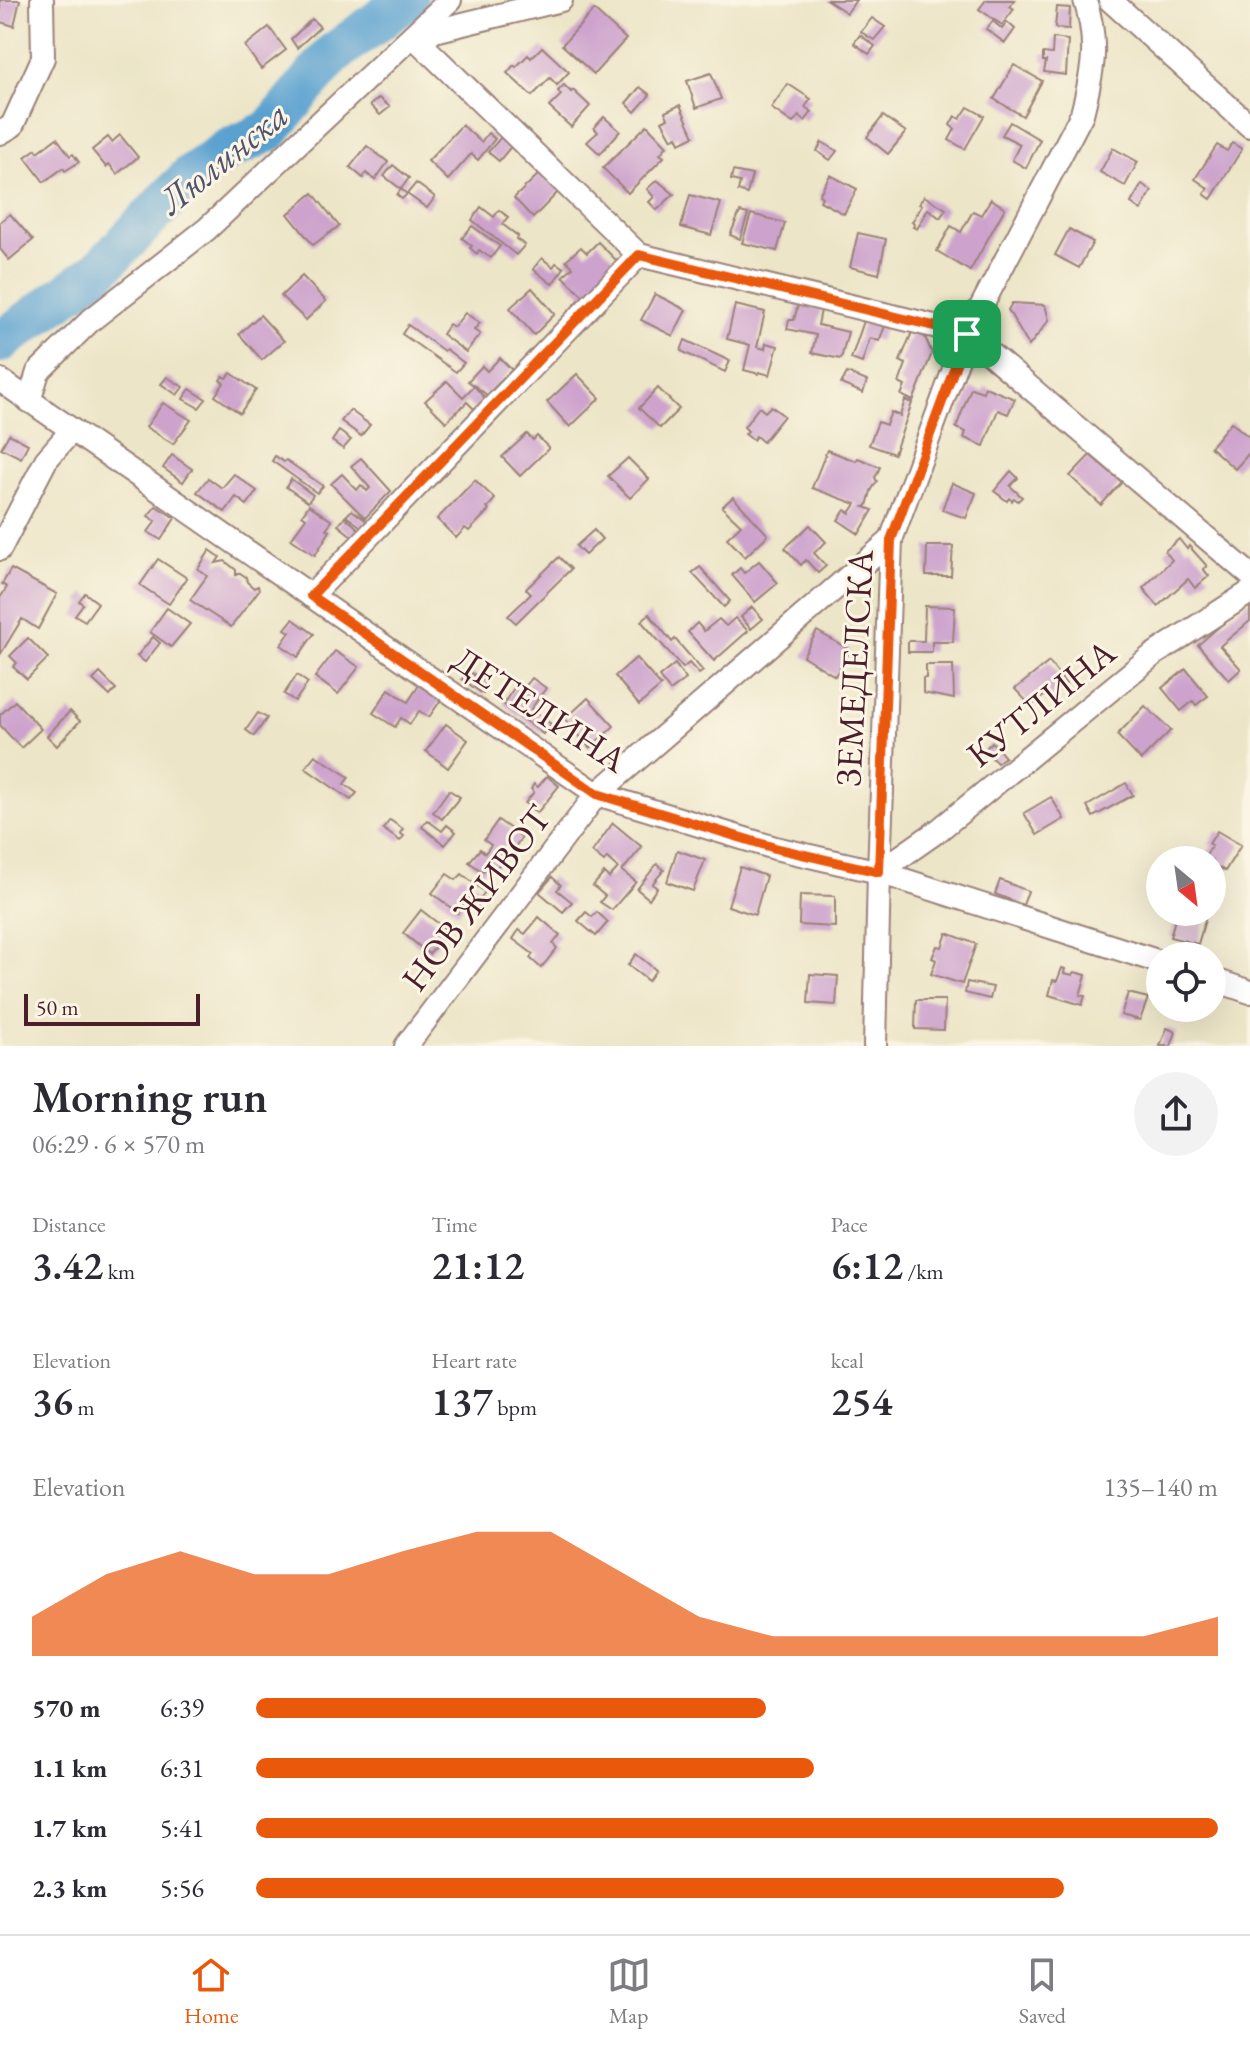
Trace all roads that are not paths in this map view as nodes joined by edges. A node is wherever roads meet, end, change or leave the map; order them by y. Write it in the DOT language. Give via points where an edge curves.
graph roads {
  1 [pos="42,0"];
  2 [pos="450,0"];
  3 [pos="561,0"];
  4 [pos="1085,0"];
  5 [pos="1110,0"];
  6 [pos="413,36"];
  7 [pos="1250,126"];
  8 [pos="0,133"];
  9 [pos="639,255"];
  10 [pos="967,334"];
  11 [pos="0,380"];
  12 [pos="29,401"];
  13 [pos="72,430"];
  14 [pos="891,540"];
  15 [pos="0,549"];
  16 [pos="1250,575"];
  17 [pos="1250,592"];
  18 [pos="311,596"];
  19 [pos="597,794"];
  20 [pos="879,872"];
  21 [pos="1146,958"];
  22 [pos="1226,984"];
  23 [pos="1250,992"];
  24 [pos="406,1046"];
  25 [pos="875,1046"];
  1 -- 8 [label="street" via="43,58 12,126"];
  2 -- 6 [label="street"];
  3 -- 6 [label="street"];
  4 -- 10 [label="street, ЗЕМЕДЕЛСКА" via="1094,43 1082,114"];
  5 -- 7 [label="street"];
  6 -- 9 [label="street"];
  6 -- 12 [label="street" via="207,229 91,320 38,372"];
  9 -- 10 [label="street"];
  9 -- 18 [label="street"];
  10 -- 14 [label="street, ЗЕМЕДЕЛСКА"];
  10 -- 16 [label="street"];
  11 -- 12 [label="street, ДЕТЕЛИНА"];
  12 -- 13 [label="street, ДЕТЕЛИНА"];
  13 -- 15 [label="street" via="46,460"];
  13 -- 18 [label="street, ДЕТЕЛИНА"];
  14 -- 19 [label="street, НОВ ЖИВОТ"];
  14 -- 20 [label="street, ЗЕМЕДЕЛСКА"];
  17 -- 20 [label="street, КУТЛИНА" via="1153,655 939,830"];
  18 -- 19 [label="street, ДЕТЕЛИНА"];
  19 -- 20 [label="street, ДЕТЕЛИНА" via="775,848"];
  19 -- 24 [label="street, НОВ ЖИВОТ"];
  20 -- 21 [label="street, ДЕТЕЛИНА"];
  20 -- 25 [label="street, ЗЕМЕДЕЛСКА"];
  22 -- 23 [label="street"];
}
